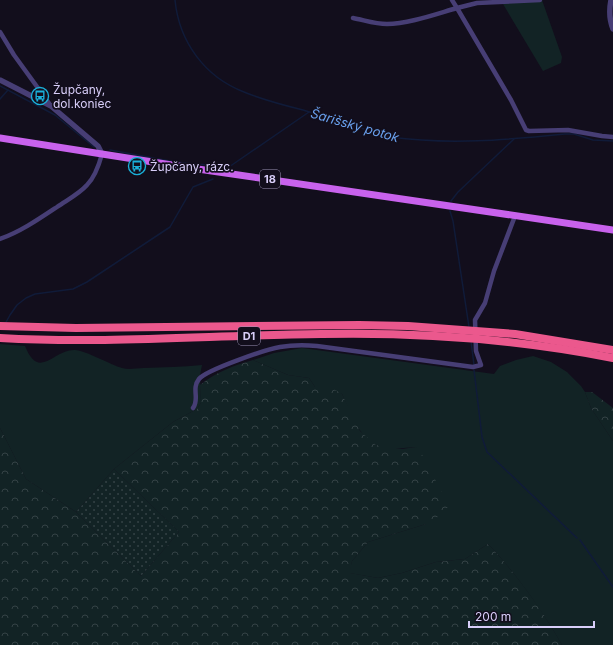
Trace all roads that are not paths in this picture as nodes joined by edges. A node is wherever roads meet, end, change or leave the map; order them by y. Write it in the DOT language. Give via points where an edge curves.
graph roads {
  1 [pos="452,0"];
  2 [pos="540,0"];
  3 [pos="611,0"];
  4 [pos="479,1"];
  5 [pos="505,1"];
  6 [pos="457,8"];
  7 [pos="353,18"];
  8 [pos="613,29"];
  9 [pos="0,32"];
  10 [pos="0,80"];
  11 [pos="51,106"];
  12 [pos="613,137"];
  13 [pos="0,138"];
  14 [pos="102,154"];
  15 [pos="515,216"];
  16 [pos="613,230"];
  17 [pos="0,239"];
  18 [pos="0,326"];
  19 [pos="451,332"];
  20 [pos="489,336"];
  21 [pos="0,338"];
  22 [pos="613,350"];
  23 [pos="613,358"];
  24 [pos="193,408"];
  1 -- 6 [label="street"];
  2 -- 5 [label="street"];
  3 -- 8 [label="street" via="609,11"];
  4 -- 5 [label="street"];
  4 -- 6 [label="street"];
  6 -- 7 [label="street" via="387,24"];
  6 -- 12 [label="street" via="528,132 568,130"];
  9 -- 11 [label="street"];
  10 -- 11 [label="street"];
  11 -- 14 [label="street" via="98,146"];
  13 -- 14 [label="main road, 18"];
  14 -- 15 [label="main road, 18"];
  14 -- 17 [label="street" via="88,185 79,193"];
  15 -- 16 [label="main road, 18"];
  15 -- 24 [label="street" via="485,303 475,320 476,351 481,365 478,367 317,346 280,347 204,374 196,385 196,403"];
  18 -- 19 [label="highway, D1" via="47,328 359,324"];
  19 -- 20 [label="highway, D1"];
  19 -- 21 [label="highway, D1" via="122,340"];
  20 -- 22 [label="highway, D1" via="546,338"];
  20 -- 23 [label="highway, D1"];
}
